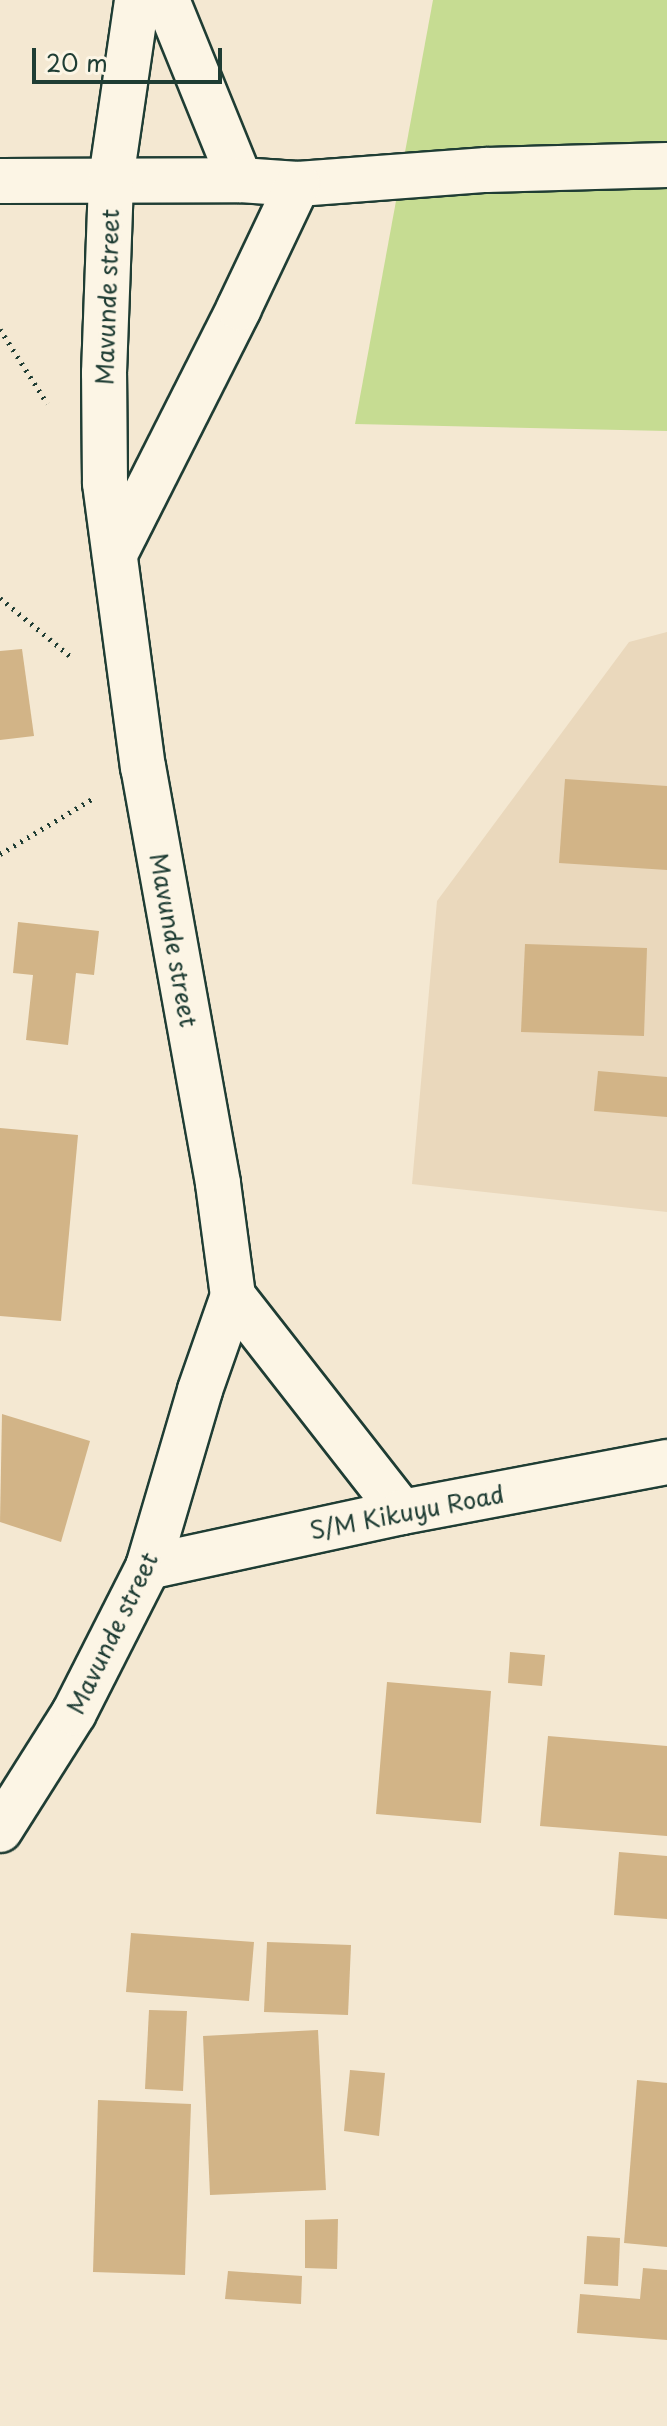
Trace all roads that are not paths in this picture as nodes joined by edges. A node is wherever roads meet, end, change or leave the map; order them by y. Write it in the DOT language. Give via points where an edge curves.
graph roads {
  1 [pos="137,0"];
  2 [pos="167,0"];
  3 [pos="667,165"];
  4 [pos="111,179"];
  5 [pos="240,180"];
  6 [pos="0,181"];
  7 [pos="298,184"];
  8 [pos="115,554"];
  9 [pos="233,1296"];
  10 [pos="667,1462"];
  11 [pos="402,1512"];
  12 [pos="148,1567"];
  13 [pos="0,1830"];
  1 -- 4 [label="street, Mavunde street"];
  2 -- 5 [label="street"];
  3 -- 7 [label="street" via="486,170"];
  4 -- 5 [label="street"];
  4 -- 6 [label="street"];
  4 -- 8 [label="street, Mavunde street" via="105,468"];
  5 -- 7 [label="street"];
  7 -- 8 [label="street"];
  8 -- 9 [label="street, Mavunde street" via="143,768 218,1183"];
  9 -- 11 [label="street"];
  9 -- 12 [label="street, Mavunde street"];
  10 -- 11 [label="street, S/M Kikuyu Road"];
  11 -- 12 [label="street, S/M Kikuyu Road"];
  12 -- 13 [label="street, Mavunde street" via="74,1713"];
}
